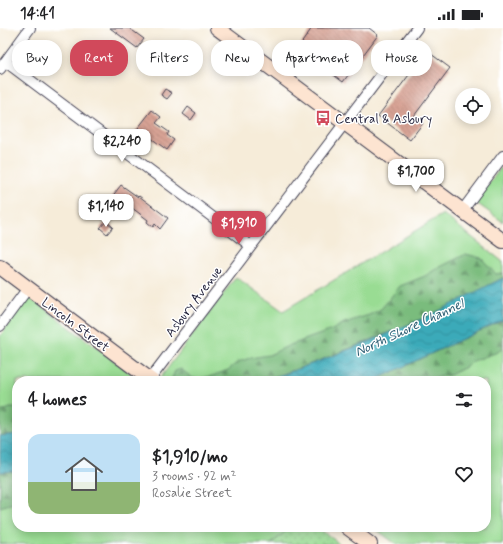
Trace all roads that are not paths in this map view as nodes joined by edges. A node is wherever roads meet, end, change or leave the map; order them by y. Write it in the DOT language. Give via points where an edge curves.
graph roads {
  1 [pos="30,28"];
  2 [pos="218,28"];
  3 [pos="417,28"];
  4 [pos="3,66"];
  5 [pos="344,124"];
  6 [pos="503,156"];
  7 [pos="462,211"];
  8 [pos="503,241"];
  9 [pos="251,246"];
  10 [pos="0,267"];
  11 [pos="28,288"];
  12 [pos="0,326"];
  13 [pos="146,376"];
  14 [pos="154,376"];
  15 [pos="354,532"];
  16 [pos="370,544"];
  1 -- 4 [label="street"];
  2 -- 5 [label="main road"];
  3 -- 5 [label="street, Asbury Avenue"];
  4 -- 9 [label="street"];
  5 -- 7 [label="main road"];
  5 -- 9 [label="street, Asbury Avenue"];
  6 -- 7 [label="street"];
  7 -- 8 [label="main road"];
  9 -- 14 [label="street, Asbury Avenue"];
  10 -- 11 [label="main road, Lincoln Street"];
  11 -- 12 [label="street"];
  11 -- 13 [label="main road, Lincoln Street"];
  15 -- 16 [label="main road"];
}
